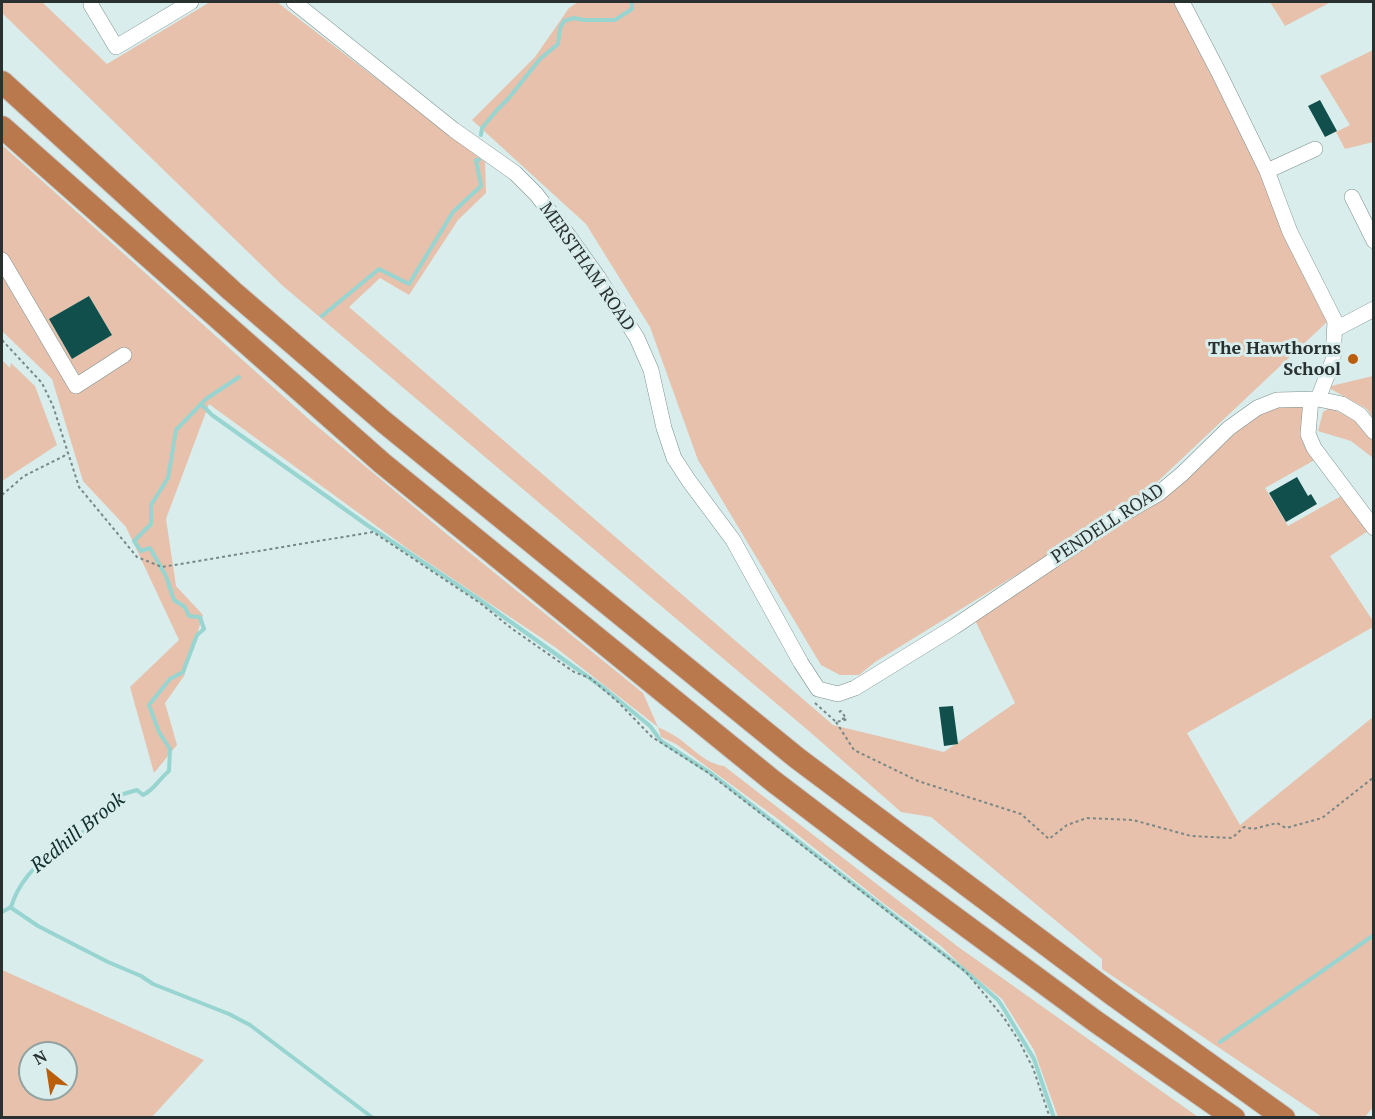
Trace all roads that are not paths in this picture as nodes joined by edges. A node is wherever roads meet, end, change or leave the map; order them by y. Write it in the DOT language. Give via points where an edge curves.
graph roads {
  1 [pos="294,2"];
  2 [pos="1182,2"];
  3 [pos="181,4"];
  4 [pos="91,5"];
  5 [pos="2,82"];
  6 [pos="2,127"];
  7 [pos="1315,149"];
  8 [pos="1267,171"];
  9 [pos="1352,197"];
  10 [pos="1374,241"];
  11 [pos="2,260"];
  12 [pos="1374,309"];
  13 [pos="1336,329"];
  14 [pos="124,355"];
  15 [pos="1314,399"];
  16 [pos="1374,432"];
  17 [pos="1374,528"];
  18 [pos="838,694"];
  19 [pos="1234,1118"];
  20 [pos="1284,1118"];
  1 -- 18 [label="street, MERSTHAM ROAD" via="454,130 515,173 536,194 638,338 651,370 674,458 733,540 819,689"];
  2 -- 8 [label="street"];
  3 -- 4 [label="street" via="116,47"];
  5 -- 20 [label="highway" via="223,284 360,402 797,758"];
  6 -- 19 [label="highway" via="382,463 773,781 1095,1021"];
  7 -- 8 [label="street"];
  8 -- 13 [label="street" via="1290,232"];
  9 -- 10 [label="street"];
  11 -- 14 [label="street" via="76,386"];
  12 -- 13 [label="street"];
  13 -- 15 [label="street" via="1333,360"];
  15 -- 16 [label="street, PENDELL ROAD" via="1342,404 1360,415"];
  15 -- 17 [label="street" via="1308,435 1314,448"];
  15 -- 18 [label="street, PENDELL ROAD" via="1277,400 1244,416 1158,494 954,627 855,688"];
}
